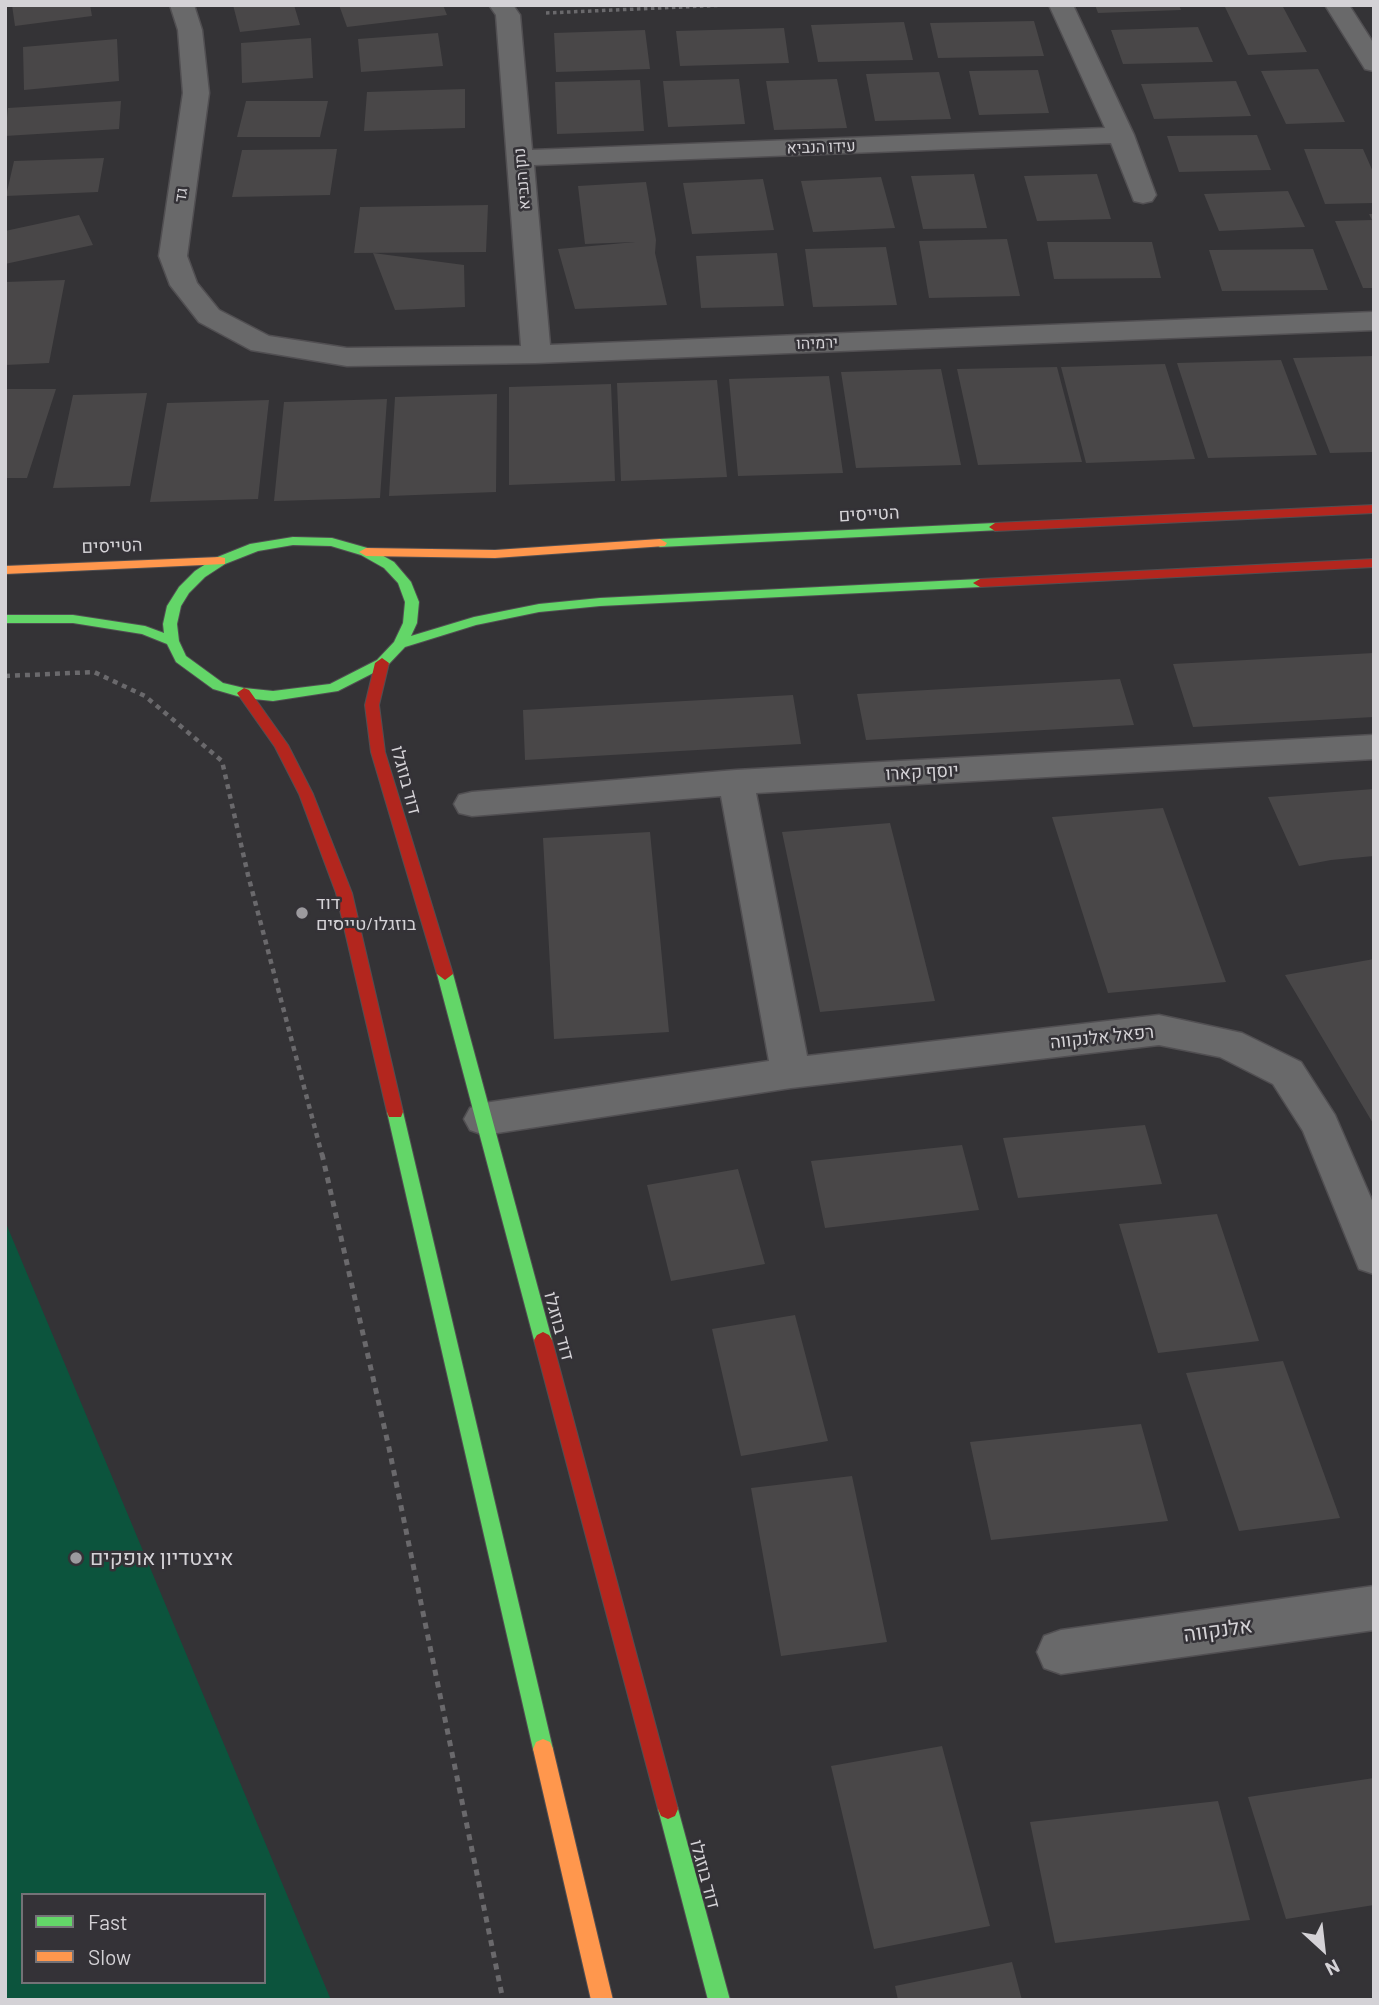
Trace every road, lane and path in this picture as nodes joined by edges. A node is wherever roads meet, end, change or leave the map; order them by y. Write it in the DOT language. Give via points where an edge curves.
graph roads {
  1 [pos="182,5"];
  2 [pos="727,5"];
  3 [pos="1061,5"];
  4 [pos="1337,5"];
  5 [pos="505,10"];
  6 [pos="1374,64"];
  7 [pos="1121,135"];
  8 [pos="521,158"];
  9 [pos="1143,195"];
  10 [pos="1374,321"];
  11 [pos="261,344"];
  12 [pos="536,354"];
  13 [pos="1374,509"];
  14 [pos="366,552"];
  15 [pos="220,561"];
  16 [pos="1374,563"];
  17 [pos="5,570"];
  18 [pos="5,618"];
  19 [pos="172,641"];
  20 [pos="400,644"];
  21 [pos="382,663"];
  22 [pos="5,676"];
  23 [pos="244,693"];
  24 [pos="1374,747"];
  25 [pos="736,782"];
  26 [pos="472,804"];
  27 [pos="791,1073"];
  28 [pos="484,1119"];
  29 [pos="1374,1257"];
  30 [pos="1374,1608"];
  31 [pos="1062,1652"];
  32 [pos="503,2000"];
  33 [pos="602,2000"];
  34 [pos="719,2000"];
  1 -- 11 [label="street, גד" via="190,30 196,93 173,256 184,285 209,316"];
  2 -- 5 [label="path"];
  3 -- 7 [label="street"];
  4 -- 6 [label="street"];
  5 -- 8 [label="street, נתן הנביא"];
  7 -- 8 [label="street, עידו הנביא"];
  7 -- 9 [label="street"];
  8 -- 12 [label="street, נתן הנביא"];
  10 -- 12 [label="street, ירמיהו"];
  11 -- 12 [label="street, ירמיהו" via="347,358"];
  13 -- 14 [label="main road, הטייסים" via="495,554"];
  14 -- 15 [label="main road" via="332,542 293,541 254,547"];
  14 -- 20 [label="main road" via="389,565 404,582 412,602 410,624"];
  15 -- 17 [label="main road, הטייסים"];
  15 -- 19 [label="main road" via="200,574 174,606"];
  16 -- 20 [label="main road" via="600,602 474,621"];
  18 -- 19 [label="main road" via="113,624"];
  19 -- 23 [label="main road" via="181,659 197,673"];
  20 -- 21 [label="main road"];
  21 -- 23 [label="main road" via="332,688 273,696"];
  21 -- 28 [label="main road, דוד בוזגלו" via="372,705 378,752"];
  22 -- 32 [label="path" via="94,672 145,696 222,761 247,875 319,1141 383,1421"];
  23 -- 33 [label="main road" via="281,745 306,794 344,893"];
  24 -- 25 [label="street, יוסף קארו"];
  25 -- 26 [label="street, יוסף קארו"];
  25 -- 27 [label="street"];
  27 -- 28 [label="street, רפאל אלנקווה"];
  27 -- 29 [label="street, רפאל אלנקווה" via="1158,1030 1228,1044 1287,1073 1321,1126"];
  28 -- 34 [label="main road, דוד בוזגלו"];
  30 -- 31 [label="street, אלנקווה"];
}
